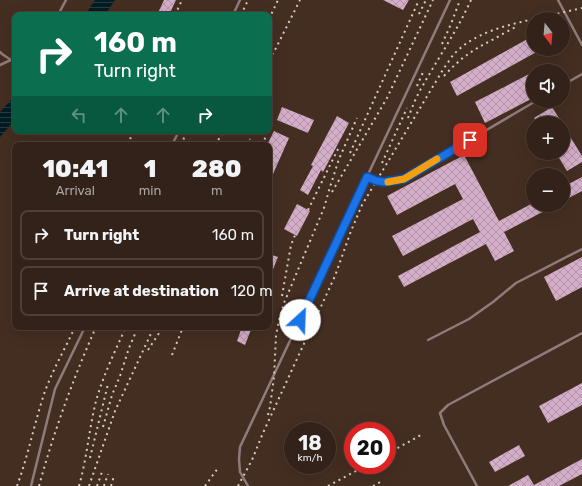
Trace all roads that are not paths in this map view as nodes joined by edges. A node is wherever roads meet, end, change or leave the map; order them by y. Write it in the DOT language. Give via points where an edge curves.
graph roads {
  1 [pos="66,0"];
  2 [pos="240,0"];
  3 [pos="450,0"];
  4 [pos="558,0"];
  5 [pos="60,12"];
  6 [pos="234,12"];
  7 [pos="582,45"];
  8 [pos="0,52"];
  9 [pos="11,60"];
  10 [pos="0,65"];
  11 [pos="582,74"];
  12 [pos="570,81"];
  13 [pos="526,107"];
  14 [pos="367,177"];
  15 [pos="582,249"];
  16 [pos="84,330"];
  17 [pos="582,333"];
  18 [pos="428,340"];
  19 [pos="31,486"];
  20 [pos="248,486"];
  21 [pos="477,486"];
  1 -- 5 [label="lane"];
  2 -- 6 [label="lane"];
  3 -- 14 [label="lane"];
  4 -- 7 [label="lane"];
  8 -- 9 [label="lane"];
  9 -- 10 [label="lane"];
  11 -- 12 [label="lane"];
  13 -- 14 [label="lane" via="404,179 384,182"];
  14 -- 20 [label="lane" via="240,447 240,472"];
  15 -- 18 [label="lane" via="516,283 469,319"];
  16 -- 19 [label="lane" via="55,389"];
  17 -- 21 [label="lane" via="448,405 440,413"];
}
